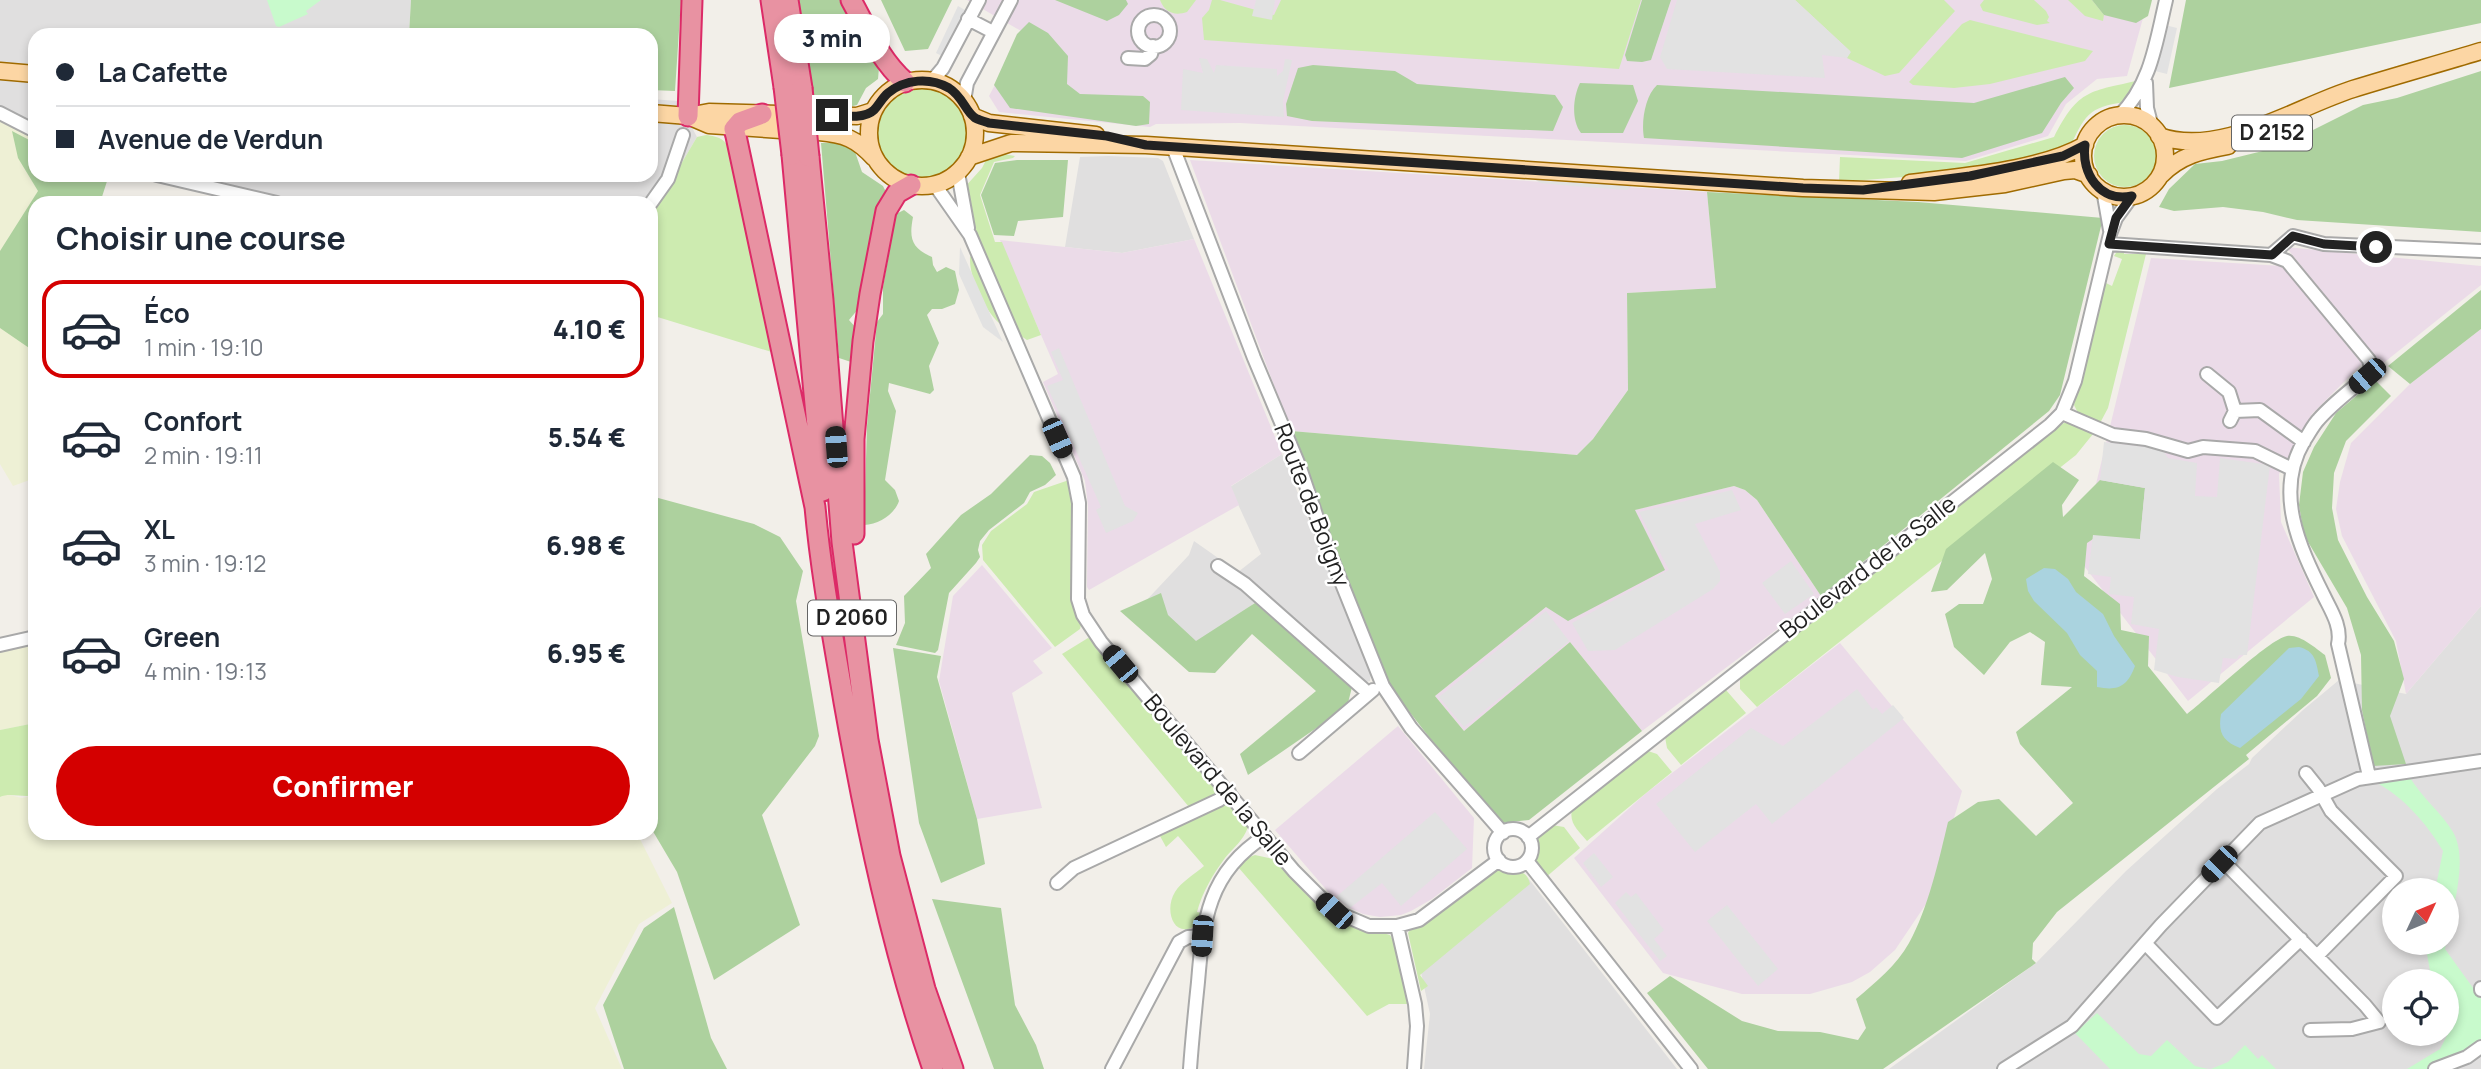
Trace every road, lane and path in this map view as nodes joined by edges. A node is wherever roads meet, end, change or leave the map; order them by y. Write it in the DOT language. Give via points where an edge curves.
graph roads {
  1 [pos="692,0"];
  2 [pos="771,0"];
  3 [pos="788,0"];
  4 [pos="851,0"];
  5 [pos="979,0"];
  6 [pos="1011,0"];
  7 [pos="2166,0"];
  8 [pos="968,19"];
  9 [pos="993,32"];
  10 [pos="1153,46"];
  11 [pos="2481,51"];
  12 [pos="1128,58"];
  13 [pos="0,71"];
  14 [pos="28,73"];
  15 [pos="2146,79"];
  16 [pos="932,81"];
  17 [pos="905,82"];
  18 [pos="2381,82"];
  19 [pos="793,88"];
  20 [pos="964,101"];
  21 [pos="873,111"];
  22 [pos="0,113"];
  23 [pos="770,114"];
  24 [pos="817,114"];
  25 [pos="658,115"];
  26 [pos="972,116"];
  27 [pos="2119,116"];
  28 [pos="686,125"];
  29 [pos="28,127"];
  30 [pos="734,128"];
  31 [pos="781,130"];
  32 [pos="2156,131"];
  33 [pos="819,132"];
  34 [pos="1146,145"];
  35 [pos="2085,145"];
  36 [pos="1173,148"];
  37 [pos="800,156"];
  38 [pos="970,157"];
  39 [pos="876,160"];
  40 [pos="958,173"];
  41 [pos="2089,175"];
  42 [pos="2161,175"];
  43 [pos="187,182"];
  44 [pos="911,185"];
  45 [pos="935,185"];
  46 [pos="1863,190"];
  47 [pos="2103,190"];
  48 [pos="247,196"];
  49 [pos="656,196"];
  50 [pos="2132,196"];
  51 [pos="970,235"];
  52 [pos="2110,239"];
  53 [pos="2481,251"];
  54 [pos="2272,255"];
  55 [pos="2207,374"];
  56 [pos="2062,413"];
  57 [pos="2304,442"];
  58 [pos="2292,469"];
  59 [pos="1218,566"];
  60 [pos="28,639"];
  61 [pos="0,645"];
  62 [pos="857,661"];
  63 [pos="1383,685"];
  64 [pos="1368,694"];
  65 [pos="845,704"];
  66 [pos="1299,753"];
  67 [pos="2481,761"];
  68 [pos="2306,773"];
  69 [pos="2370,775"];
  70 [pos="1229,792"];
  71 [pos="2322,795"];
  72 [pos="1503,832"];
  73 [pos="1265,836"];
  74 [pos="1528,837"];
  75 [pos="1499,860"];
  76 [pos="1527,861"];
  77 [pos="2222,861"];
  78 [pos="1057,883"];
  79 [pos="1397,926"];
  80 [pos="1202,936"];
  81 [pos="2301,939"];
  82 [pos="2145,943"];
  83 [pos="2317,956"];
  84 [pos="2310,1030"];
  85 [pos="2481,1047"];
  86 [pos="2023,1064"];
  87 [pos="933,1069"];
  88 [pos="953,1069"];
  89 [pos="1112,1069"];
  90 [pos="1190,1069"];
  91 [pos="1414,1069"];
  92 [pos="1691,1069"];
  93 [pos="2004,1069"];
  94 [pos="2435,1069"];
  1 -- 28 [label="highway"];
  2 -- 19 [label="highway, D 2060"];
  3 -- 19 [label="highway, D 2060"];
  4 -- 17 [label="highway" via="881,56"];
  5 -- 8 [label="street"];
  6 -- 9 [label="street"];
  7 -- 15 [label="street"];
  8 -- 9 [label="street"];
  8 -- 16 [label="street"];
  9 -- 20 [label="street" via="967,83"];
  10 -- 12 [label="street" via="1145,59"];
  11 -- 18 [label="main road, D 2152"];
  13 -- 14 [label="main road"];
  15 -- 27 [label="street"];
  15 -- 32 [label="street" via="2147,108"];
  16 -- 17 [label="main road"];
  16 -- 20 [label="main road" via="950,88"];
  17 -- 21 [label="main road" via="887,93"];
  18 -- 32 [label="main road, D 2152" via="2263,127 2223,137 2175,141"];
  18 -- 42 [label="main road, D 2152" via="2271,134 2187,155"];
  19 -- 37 [label="highway, D 2060, bridge"];
  20 -- 26 [label="main road"];
  21 -- 24 [label="main road" via="857,116"];
  21 -- 39 [label="main road" via="869,129"];
  22 -- 29 [label="street"];
  23 -- 28 [label="main road" via="709,112"];
  23 -- 30 [label="highway"];
  25 -- 28 [label="main road"];
  26 -- 34 [label="main road" via="989,123 1107,136"];
  26 -- 38 [label="main road" via="975,139"];
  27 -- 32 [label="main road" via="2138,117"];
  27 -- 35 [label="main road" via="2098,125"];
  28 -- 30 [label="main road"];
  28 -- 49 [label="street" via="668,179"];
  30 -- 31 [label="main road"];
  30 -- 65 [label="highway" via="815,508"];
  32 -- 42 [label="main road" via="2164,145"];
  33 -- 39 [label="main road" via="850,137"];
  34 -- 36 [label="main road"];
  34 -- 38 [label="main road" via="1011,143"];
  35 -- 41 [label="main road"];
  35 -- 46 [label="main road" via="2063,156 1970,176"];
  36 -- 46 [label="main road"];
  36 -- 63 [label="street, Route de Boigny"];
  37 -- 62 [label="highway, D 2060" via="826,328 842,542"];
  37 -- 65 [label="highway, D 2060" via="832,597"];
  38 -- 40 [label="main road"];
  39 -- 44 [label="main road" via="891,176"];
  40 -- 45 [label="main road"];
  40 -- 51 [label="street, Boulevard de la Salle"];
  41 -- 46 [label="main road" via="2064,171 1934,192"];
  41 -- 47 [label="main road"];
  42 -- 50 [label="main road" via="2155,184"];
  43 -- 48 [label="street"];
  44 -- 45 [label="main road"];
  44 -- 62 [label="highway" via="897,193 886,211 863,341 853,439"];
  45 -- 51 [label="street, Boulevard de la Salle"];
  47 -- 50 [label="main road"];
  47 -- 52 [label="street, Boulevard de la Salle"];
  50 -- 52 [label="street, Boulevard de la Salle" via="2116,218"];
  51 -- 70 [label="street, Boulevard de la Salle" via="1074,477 1083,615"];
  52 -- 54 [label="street"];
  52 -- 56 [label="street, Boulevard de la Salle" via="2075,381"];
  53 -- 54 [label="street" via="2324,244 2293,236"];
  54 -- 57 [label="street" via="2293,265 2363,351 2371,368 2317,420"];
  55 -- 57 [label="street" via="2230,392 2233,416 2260,410"];
  56 -- 58 [label="street" via="2113,435 2188,451 2203,447 2255,451"];
  56 -- 74 [label="street, Boulevard de la Salle"];
  57 -- 58 [label="street"];
  58 -- 69 [label="street" via="2290,501 2296,534 2336,619"];
  59 -- 64 [label="street" via="1245,584"];
  60 -- 61 [label="street"];
  62 -- 88 [label="highway, D 2060" via="890,856 925,989"];
  63 -- 64 [label="street"];
  63 -- 72 [label="street, Route de Boigny" via="1411,727"];
  64 -- 66 [label="street"];
  65 -- 87 [label="highway, D 2060" via="892,935"];
  67 -- 69 [label="street"];
  68 -- 71 [label="street"];
  69 -- 71 [label="street"];
  70 -- 73 [label="street, Boulevard de la Salle"];
  70 -- 78 [label="street" via="1074,868"];
  71 -- 77 [label="street" via="2260,823"];
  71 -- 83 [label="street" via="2331,811 2396,876"];
  72 -- 74 [label="street" via="1513,829"];
  72 -- 75 [label="street" via="1494,848"];
  73 -- 79 [label="street, Boulevard de la Salle" via="1334,911 1369,926"];
  73 -- 80 [label="street" via="1224,873"];
  74 -- 76 [label="street" via="1532,851"];
  75 -- 76 [label="street" via="1514,867"];
  75 -- 79 [label="street, Boulevard de la Salle" via="1427,916"];
  76 -- 92 [label="street"];
  77 -- 81 [label="street"];
  77 -- 82 [label="street"];
  79 -- 91 [label="street" via="1415,1004"];
  80 -- 89 [label="street" via="1179,942"];
  80 -- 90 [label="street"];
  81 -- 82 [label="street" via="2217,1018"];
  81 -- 83 [label="street"];
  82 -- 86 [label="street" via="2072,1026"];
  83 -- 84 [label="street" via="2379,1022 2352,1029"];
  85 -- 94 [label="street"];
  86 -- 93 [label="street"];
}
